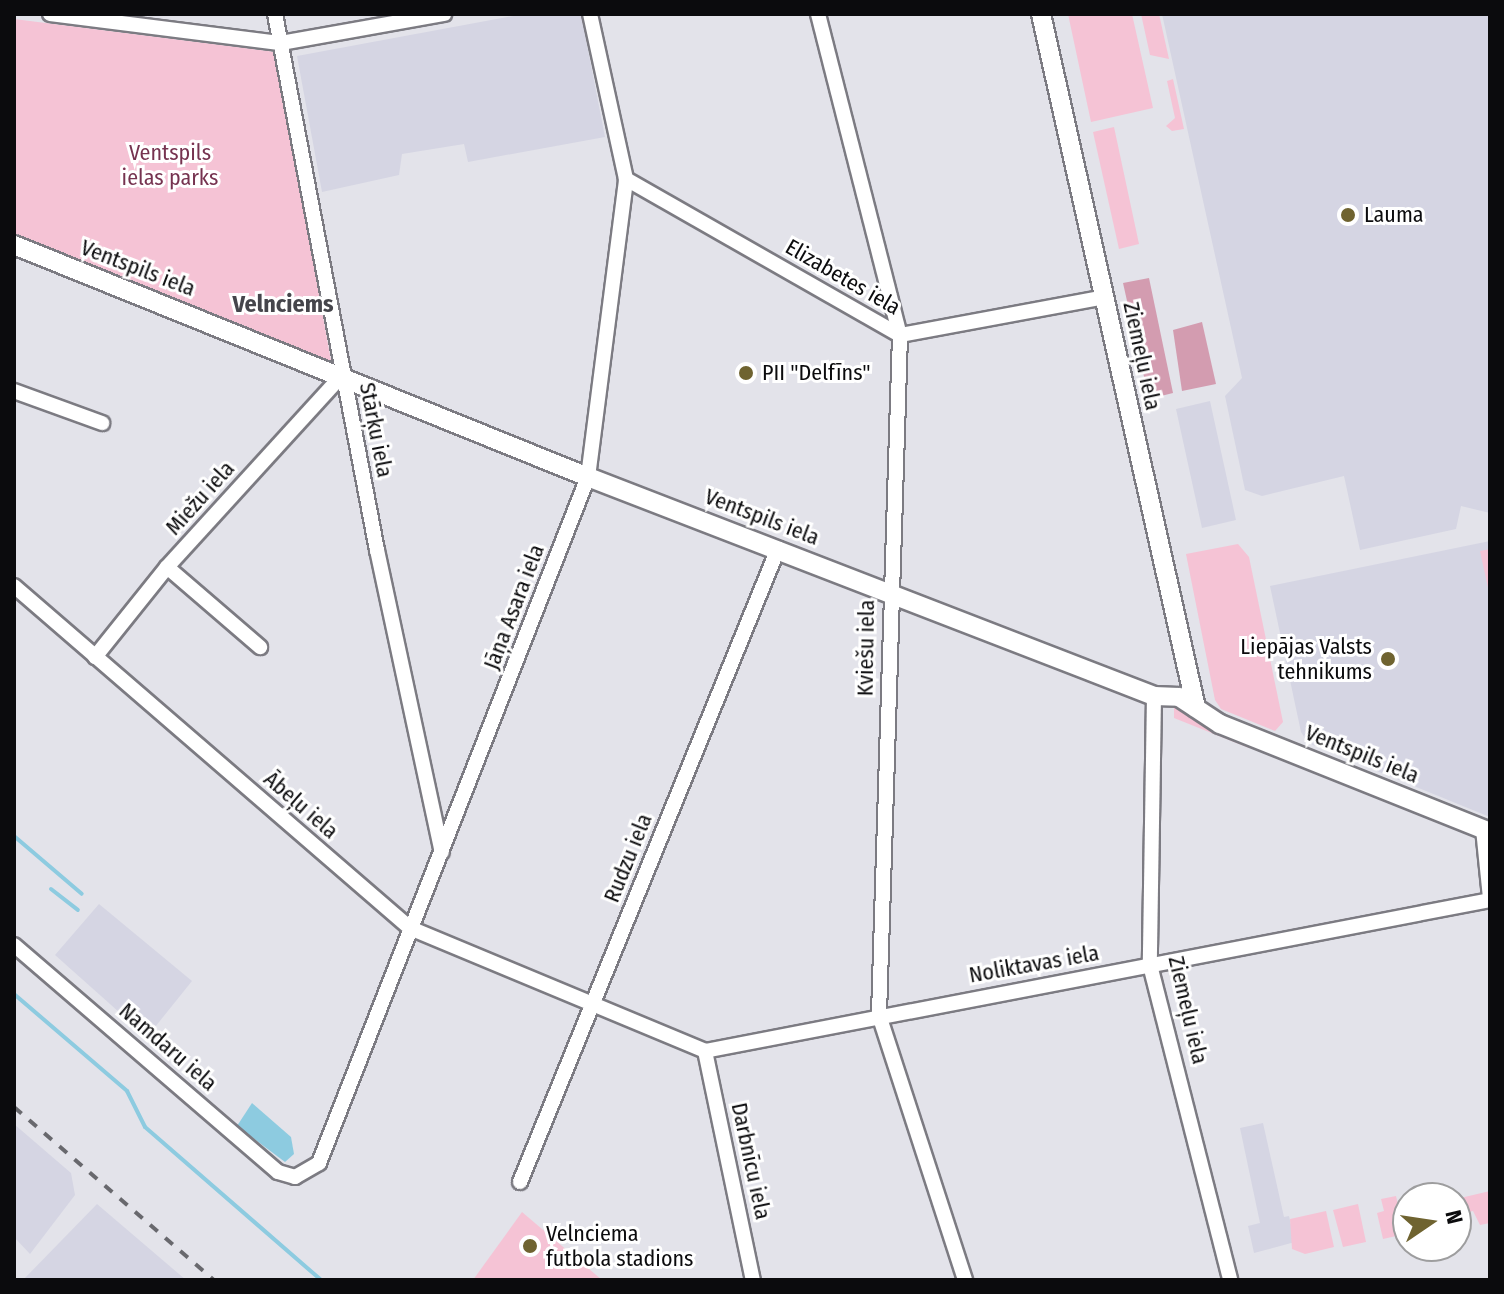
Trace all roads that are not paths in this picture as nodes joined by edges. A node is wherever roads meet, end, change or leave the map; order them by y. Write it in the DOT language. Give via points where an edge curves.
graph roads {
  1 [pos="50,14"];
  2 [pos="275,14"];
  3 [pos="444,14"];
  4 [pos="590,14"];
  5 [pos="818,14"];
  6 [pos="1041,14"];
  7 [pos="281,43"];
  8 [pos="626,179"];
  9 [pos="14,245"];
  10 [pos="1105,297"];
  11 [pos="900,335"];
  12 [pos="343,374"];
  13 [pos="14,391"];
  14 [pos="102,423"];
  15 [pos="588,477"];
  16 [pos="778,549"];
  17 [pos="167,567"];
  18 [pos="14,586"];
  19 [pos="889,591"];
  20 [pos="260,647"];
  21 [pos="95,657"];
  22 [pos="1154,696"];
  23 [pos="1196,708"];
  24 [pos="1486,830"];
  25 [pos="442,852"];
  26 [pos="1490,899"];
  27 [pos="410,928"];
  28 [pos="14,945"];
  29 [pos="1150,965"];
  30 [pos="593,1006"];
  31 [pos="879,1015"];
  32 [pos="705,1051"];
  33 [pos="295,1177"];
  34 [pos="520,1182"];
  35 [pos="753,1280"];
  36 [pos="965,1280"];
  37 [pos="1230,1280"];
  1 -- 7 [label="street"];
  2 -- 7 [label="street, Stārķu iela"];
  3 -- 7 [label="street"];
  4 -- 8 [label="street, Jāņa Asara iela"];
  5 -- 11 [label="street, Kviešu iela"];
  6 -- 10 [label="street, Ziemeļu iela"];
  7 -- 12 [label="street, Stārķu iela"];
  8 -- 11 [label="street, Elizabetes iela"];
  8 -- 15 [label="street, Jāņa Asara iela"];
  9 -- 12 [label="street, Ventspils iela"];
  10 -- 11 [label="street, Elizabetes iela"];
  10 -- 23 [label="street, Ziemeļu iela"];
  11 -- 19 [label="street, Kviešu iela"];
  12 -- 15 [label="street, Ventspils iela"];
  12 -- 17 [label="street, Miežu iela"];
  12 -- 25 [label="street, Stārķu iela"];
  13 -- 14 [label="street"];
  15 -- 16 [label="street, Ventspils iela"];
  15 -- 25 [label="street, Jāņa Asara iela"];
  16 -- 19 [label="street, Ventspils iela"];
  16 -- 30 [label="street, Rudzu iela"];
  17 -- 20 [label="street"];
  17 -- 21 [label="street, Miežu iela"];
  18 -- 21 [label="street, Ābeļu iela"];
  19 -- 22 [label="street, Ventspils iela"];
  19 -- 31 [label="street, Kviešu iela"];
  21 -- 27 [label="street, Ābeļu iela"];
  22 -- 23 [label="street, Ventspils iela" via="1179,697"];
  22 -- 29 [label="street, Ziemeļu iela"];
  23 -- 24 [label="street, Ventspils iela" via="1220,724"];
  24 -- 26 [label="street"];
  25 -- 27 [label="street, Jāņa Asara iela"];
  26 -- 29 [label="street, Noliktavas iela"];
  27 -- 30 [label="street, Ābeļu iela"];
  27 -- 33 [label="street, Jāņa Asara iela" via="319,1163"];
  28 -- 33 [label="street, Namdaru iela" via="278,1172"];
  29 -- 31 [label="street, Noliktavas iela"];
  29 -- 37 [label="street, Ziemeļu iela"];
  30 -- 32 [label="street"];
  30 -- 34 [label="street, Rudzu iela"];
  31 -- 32 [label="street, Noliktavas iela"];
  31 -- 36 [label="street, Kviešu iela"];
  32 -- 35 [label="street, Darbnīcu iela"];
}
